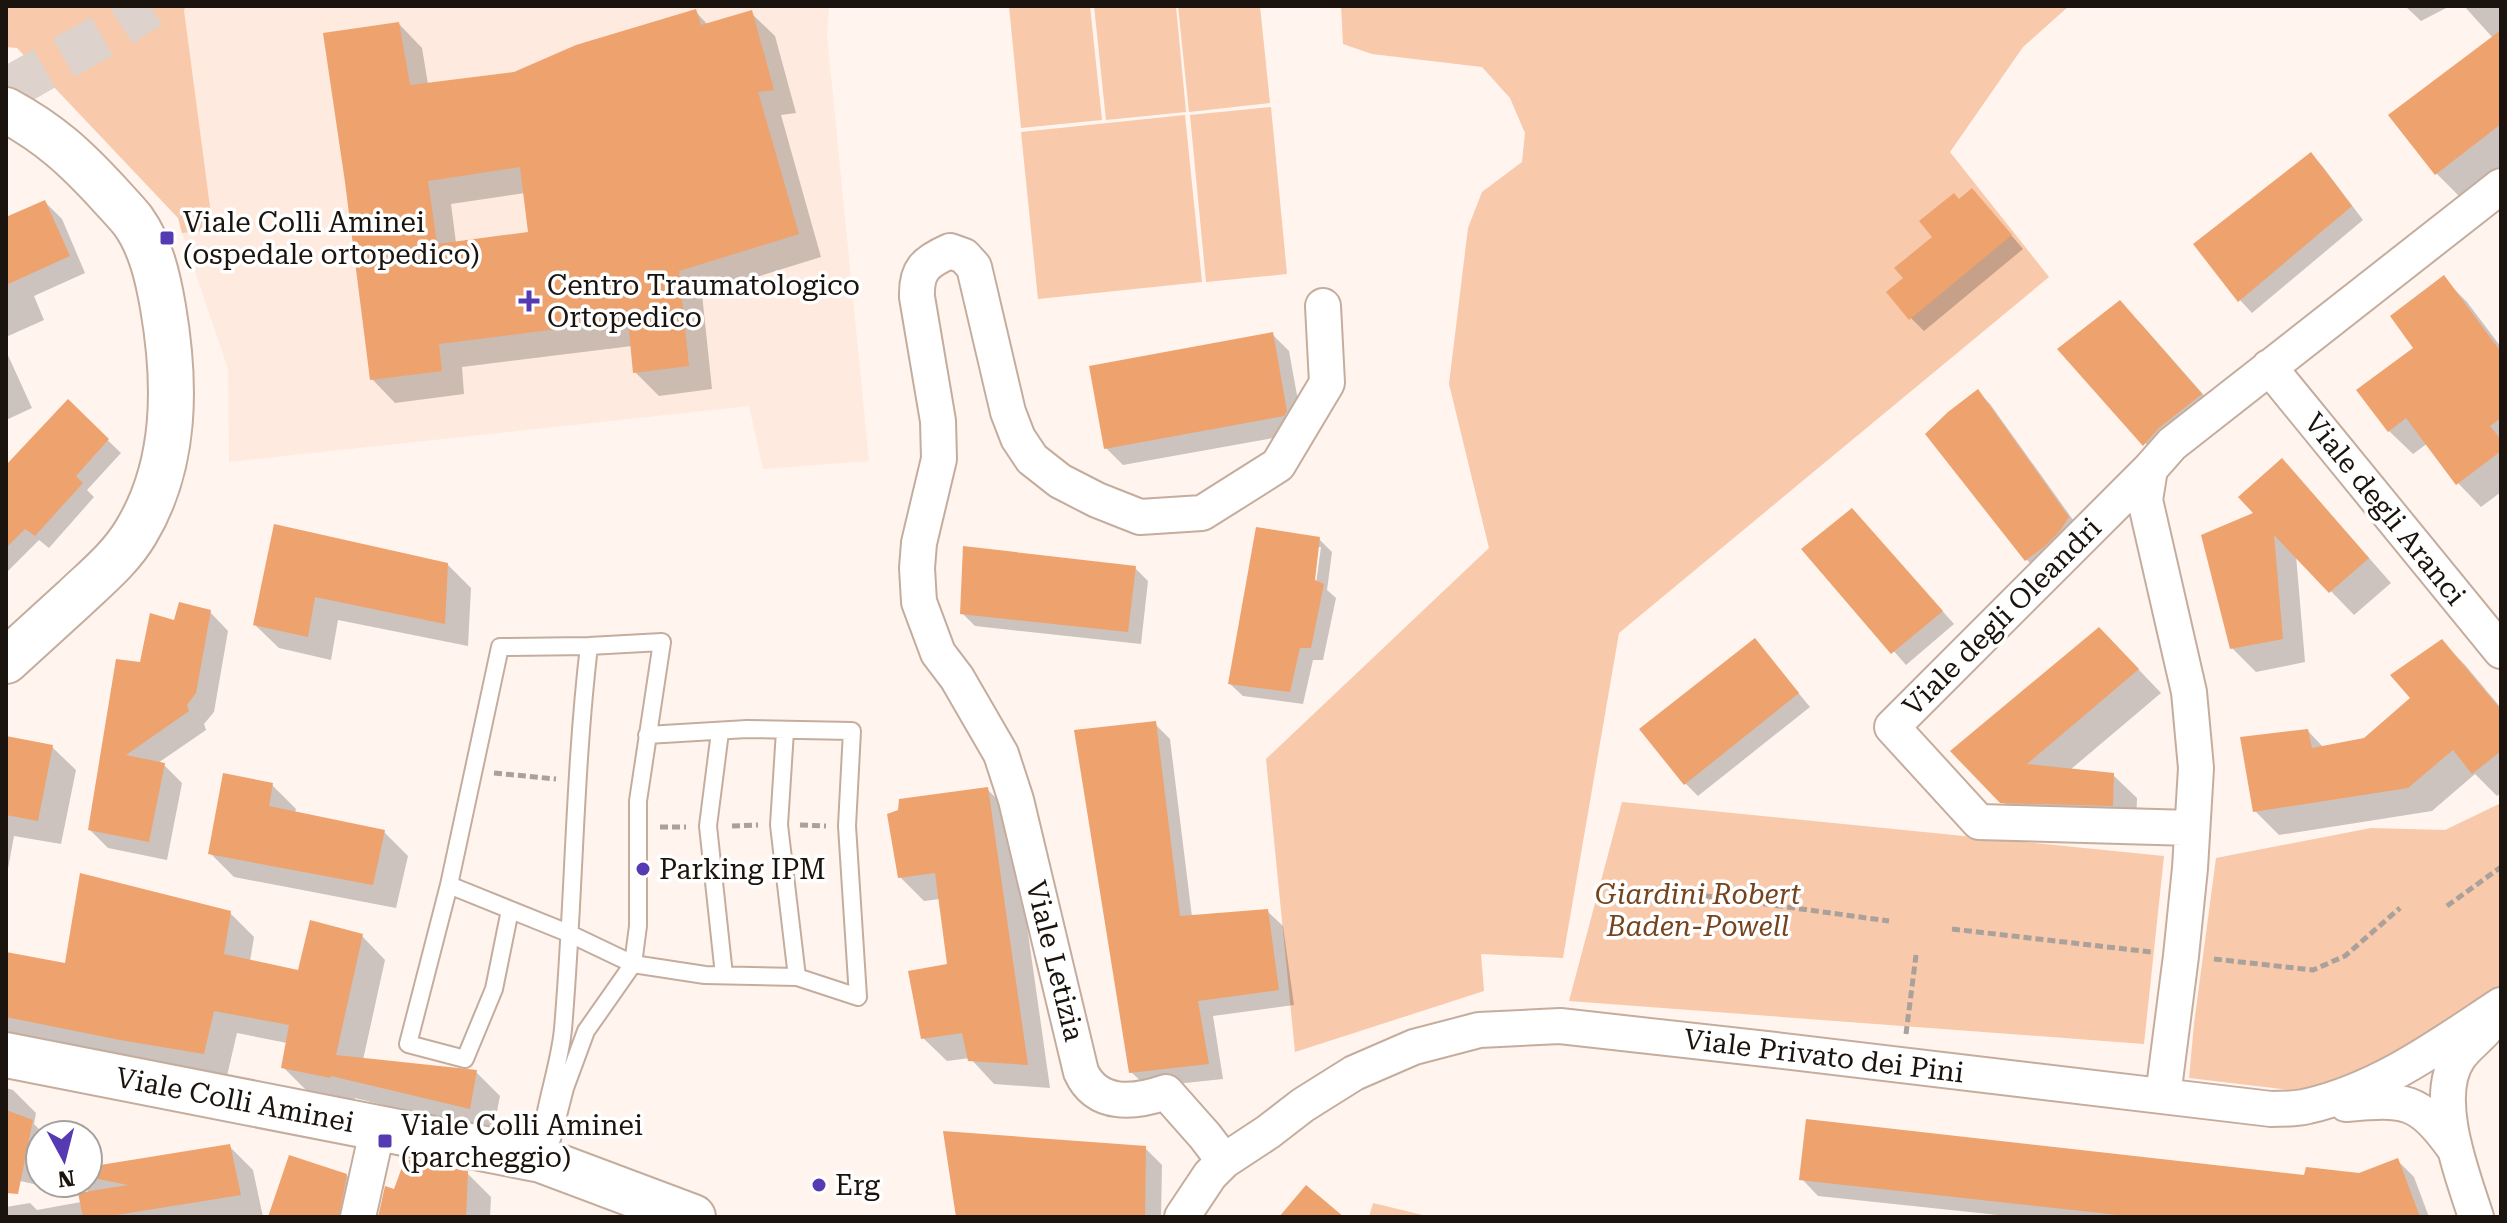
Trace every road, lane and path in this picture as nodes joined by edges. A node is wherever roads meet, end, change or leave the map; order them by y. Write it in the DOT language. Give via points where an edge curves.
graph roads {
  1 [pos="6,110"];
  2 [pos="2501,186"];
  3 [pos="1323,306"];
  4 [pos="2269,367"];
  5 [pos="2150,469"];
  6 [pos="589,646"];
  7 [pos="2501,651"];
  8 [pos="6,661"];
  9 [pos="785,731"];
  10 [pos="720,732"];
  11 [pos="647,735"];
  12 [pos="779,825"];
  13 [pos="708,826"];
  14 [pos="847,826"];
  15 [pos="638,827"];
  16 [pos="2192,828"];
  17 [pos="2501,867"];
  18 [pos="449,885"];
  19 [pos="1692,894"];
  20 [pos="2447,906"];
  21 [pos="2400,908"];
  22 [pos="510,910"];
  23 [pos="1889,921"];
  24 [pos="1952,929"];
  25 [pos="568,933"];
  26 [pos="2160,953"];
  27 [pos="1916,955"];
  28 [pos="2205,958"];
  29 [pos="633,964"];
  30 [pos="724,975"];
  31 [pos="797,977"];
  32 [pos="2501,1005"];
  33 [pos="2501,1011"];
  34 [pos="1906,1039"];
  35 [pos="6,1055"];
  36 [pos="2163,1096"];
  37 [pos="2306,1107"];
  38 [pos="374,1145"];
  39 [pos="2455,1149"];
  40 [pos="541,1160"];
  41 [pos="1224,1161"];
  42 [pos="358,1217"];
  43 [pos="693,1217"];
  44 [pos="1182,1217"];
  45 [pos="2476,1217"];
  1 -- 8 [label="main road" via="40,128 76,158 134,222 159,285 171,359 172,407 158,481 136,532 114,562"];
  2 -- 4 [label="street, Viale degli Oleandri"];
  3 -- 41 [label="street, Viale Letizia" via="1327,383 1278,465 1202,513 1140,517 1060,481 1032,459 1008,412 974,267 964,256 950,251 931,259 917,278 939,459 919,543 919,602 938,653 1001,754 1081,1072 1095,1093 1128,1100 1166,1092"];
  4 -- 5 [label="street, Viale degli Oleandri" via="2172,444"];
  4 -- 7 [label="street, Viale degli Aranci"];
  5 -- 16 [label="street" via="2145,500 2189,692 2196,768"];
  5 -- 16 [label="street, Viale degli Oleandri" via="1892,727 1979,822"];
  6 -- 11 [label="lane" via="662,642"];
  6 -- 18 [label="lane" via="500,647"];
  6 -- 25 [label="lane"];
  9 -- 10 [label="lane"];
  9 -- 12 [label="lane"];
  9 -- 14 [label="lane" via="852,731"];
  10 -- 11 [label="lane"];
  10 -- 13 [label="lane"];
  11 -- 15 [label="lane"];
  12 -- 13 [label="path"];
  12 -- 14 [label="path"];
  12 -- 31 [label="lane"];
  13 -- 15 [label="path"];
  13 -- 30 [label="lane"];
  14 -- 31 [label="lane" via="858,997"];
  15 -- 29 [label="lane"];
  16 -- 36 [label="street"];
  17 -- 20 [label="path"];
  18 -- 22 [label="lane"];
  18 -- 22 [label="lane" via="408,1044 465,1059 494,989"];
  19 -- 23 [label="path"];
  21 -- 28 [label="path" via="2345,956 2313,970"];
  22 -- 25 [label="lane"];
  24 -- 26 [label="path"];
  25 -- 29 [label="lane"];
  25 -- 40 [label="lane" via="563,1031 541,1135"];
  27 -- 34 [label="path"];
  29 -- 30 [label="lane"];
  29 -- 40 [label="lane" via="586,1031"];
  30 -- 31 [label="lane"];
  32 -- 37 [label="street, Viale Privato dei Pini" via="2380,1081"];
  33 -- 39 [label="street" via="2458,1058 2449,1084"];
  35 -- 40 [label="main road, Viale Colli Aminei"];
  36 -- 37 [label="street, Viale Privato dei Pini" via="2271,1109"];
  36 -- 41 [label="street, Viale Privato dei Pini" via="1560,1026 1479,1030 1414,1047 1354,1073"];
  37 -- 39 [label="street" via="2380,1101 2411,1105 2427,1114"];
  38 -- 42 [label="street"];
  39 -- 45 [label="street"];
  40 -- 43 [label="main road, Viale Colli Aminei"];
  41 -- 44 [label="street, Viale Privato dei Pini"];
}
